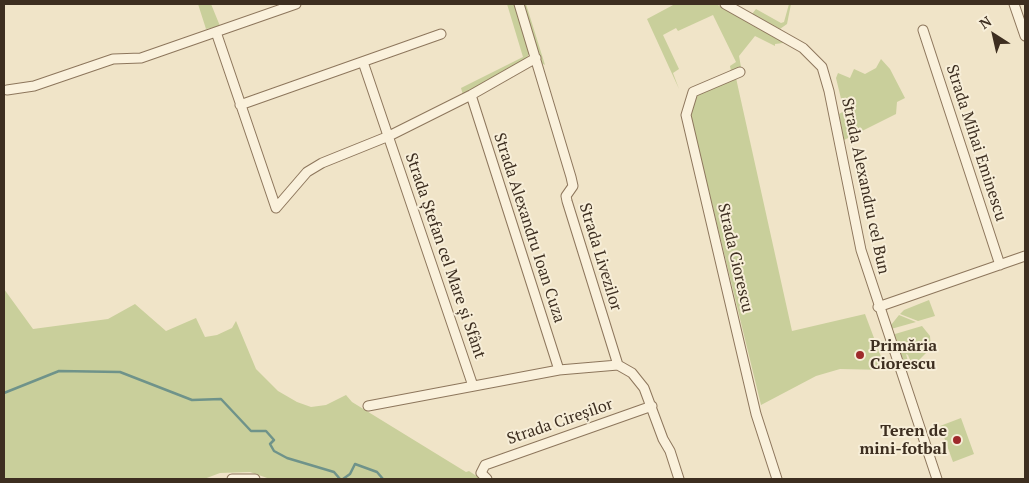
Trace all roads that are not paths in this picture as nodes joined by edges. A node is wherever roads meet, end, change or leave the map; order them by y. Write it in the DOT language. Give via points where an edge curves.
graph roads {
  1 [pos="296,4"];
  2 [pos="519,4"];
  3 [pos="725,4"];
  4 [pos="1014,4"];
  5 [pos="923,30"];
  6 [pos="216,32"];
  7 [pos="441,34"];
  8 [pos="1025,36"];
  9 [pos="536,58"];
  10 [pos="363,62"];
  11 [pos="740,72"];
  12 [pos="7,90"];
  13 [pos="472,95"];
  14 [pos="240,106"];
  15 [pos="389,136"];
  16 [pos="1025,256"];
  17 [pos="1000,265"];
  18 [pos="878,307"];
  19 [pos="618,365"];
  20 [pos="559,370"];
  21 [pos="474,386"];
  22 [pos="368,406"];
  23 [pos="652,406"];
  24 [pos="232,479"];
  25 [pos="254,479"];
  26 [pos="487,479"];
  27 [pos="679,479"];
  28 [pos="777,479"];
  29 [pos="937,479"];
  1 -- 6 [label="street"];
  2 -- 9 [label="street, Strada Livezilor"];
  3 -- 18 [label="street, Strada Alexandru cel Bun" via="803,48 822,67 861,250"];
  4 -- 8 [label="street"];
  5 -- 17 [label="street, Strada Mihai Eminescu"];
  6 -- 12 [label="street" via="141,58 113,59 34,86"];
  6 -- 14 [label="street"];
  7 -- 10 [label="street"];
  9 -- 13 [label="street, Strada Ștefan cel Mare și Sfânt"];
  9 -- 19 [label="street, Strada Livezilor" via="573,186 566,201"];
  10 -- 14 [label="street"];
  10 -- 15 [label="street, Strada Ștefan cel Mare și Sfânt"];
  11 -- 28 [label="street, Strada Ciorescu" via="693,92 686,116 756,414"];
  13 -- 15 [label="street, Strada Ștefan cel Mare și Sfânt"];
  13 -- 20 [label="street, Strada Alexandru Ioan Cuza"];
  14 -- 15 [label="street, Strada Ștefan cel Mare și Sfânt" via="276,208 307,172"];
  15 -- 21 [label="street, Strada Ștefan cel Mare și Sfânt"];
  16 -- 17 [label="street"];
  17 -- 18 [label="street"];
  18 -- 29 [label="street, Strada Alexandru cel Bun"];
  19 -- 20 [label="street"];
  19 -- 23 [label="street" via="638,379"];
  20 -- 21 [label="street"];
  21 -- 22 [label="street"];
  23 -- 26 [label="street, Strada Cireșilor" via="486,465 481,470"];
  23 -- 27 [label="street"];
  24 -- 25 [label="street"];
}
